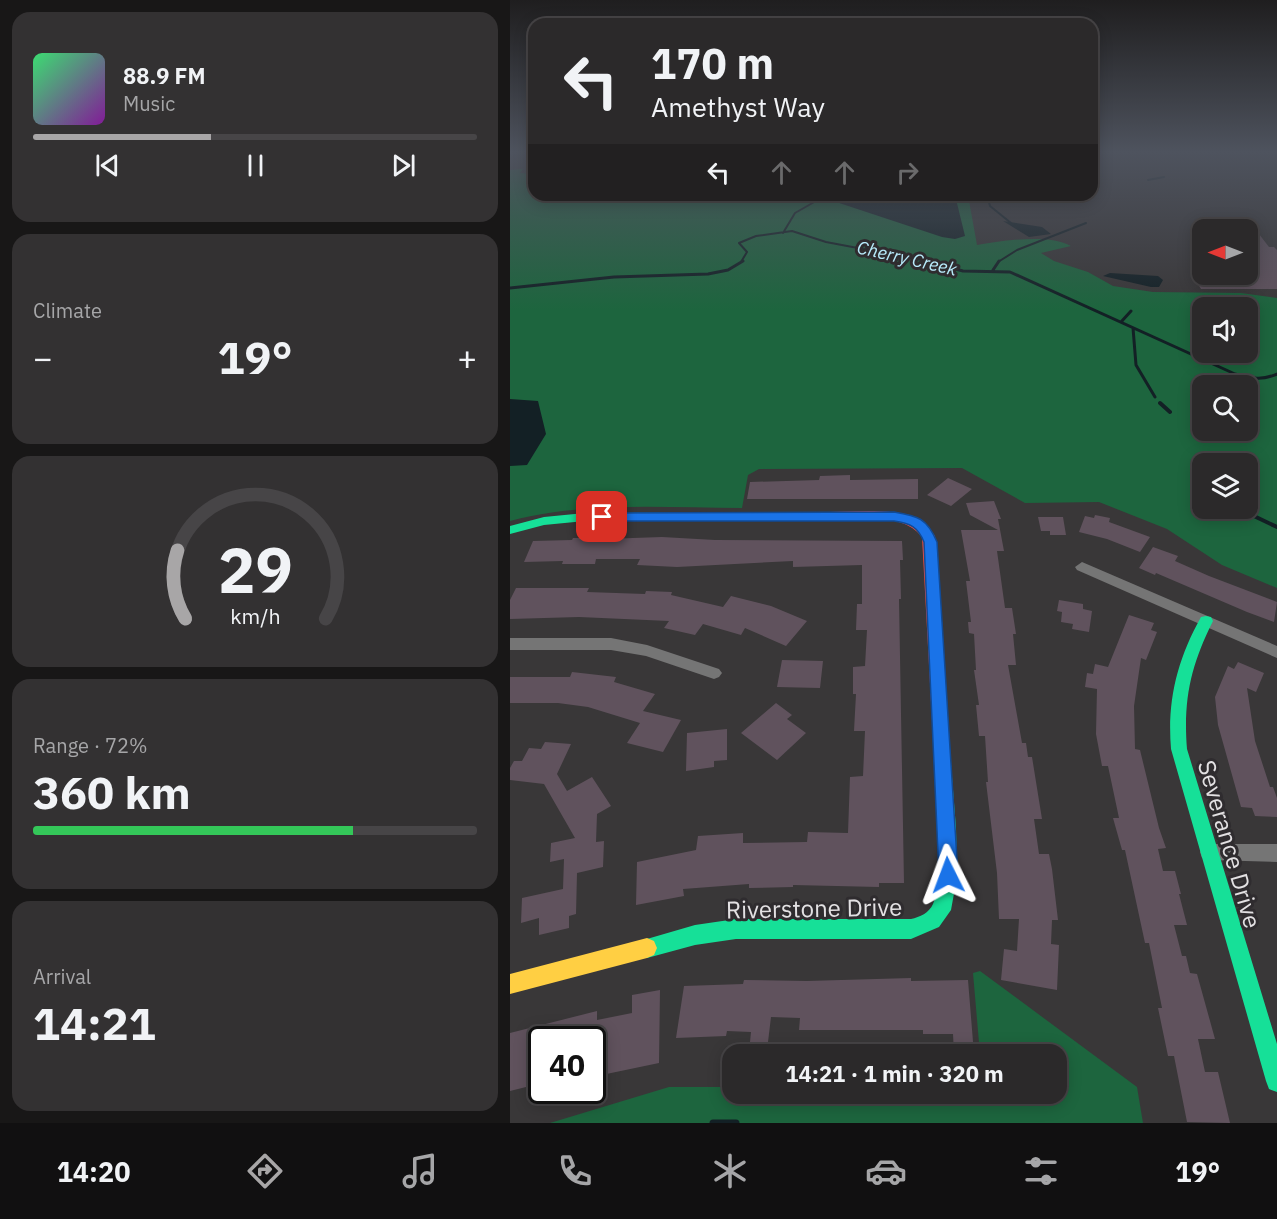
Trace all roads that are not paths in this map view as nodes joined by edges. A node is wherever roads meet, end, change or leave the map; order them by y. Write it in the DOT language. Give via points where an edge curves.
graph roads {
  1 [pos="510,530"];
  2 [pos="1082,567"];
  3 [pos="1206,621"];
  4 [pos="510,644"];
  5 [pos="1277,652"];
  6 [pos="714,673"];
  7 [pos="1209,852"];
  8 [pos="1277,853"];
  9 [pos="510,984"];
  10 [pos="1277,1081"];
  1 -- 9 [label="street, Riverstone Drive" via="544,521 585,517 894,516 920,523 930,542 948,875 948,892 938,916 922,927 736,929 694,935"];
  2 -- 3 [label="street"];
  3 -- 5 [label="street"];
  3 -- 7 [label="street, Severance Drive" via="1182,668 1175,719 1179,749"];
  4 -- 6 [label="street" via="611,644 647,651"];
  7 -- 8 [label="street"];
  7 -- 10 [label="street, Severance Drive"];
}
